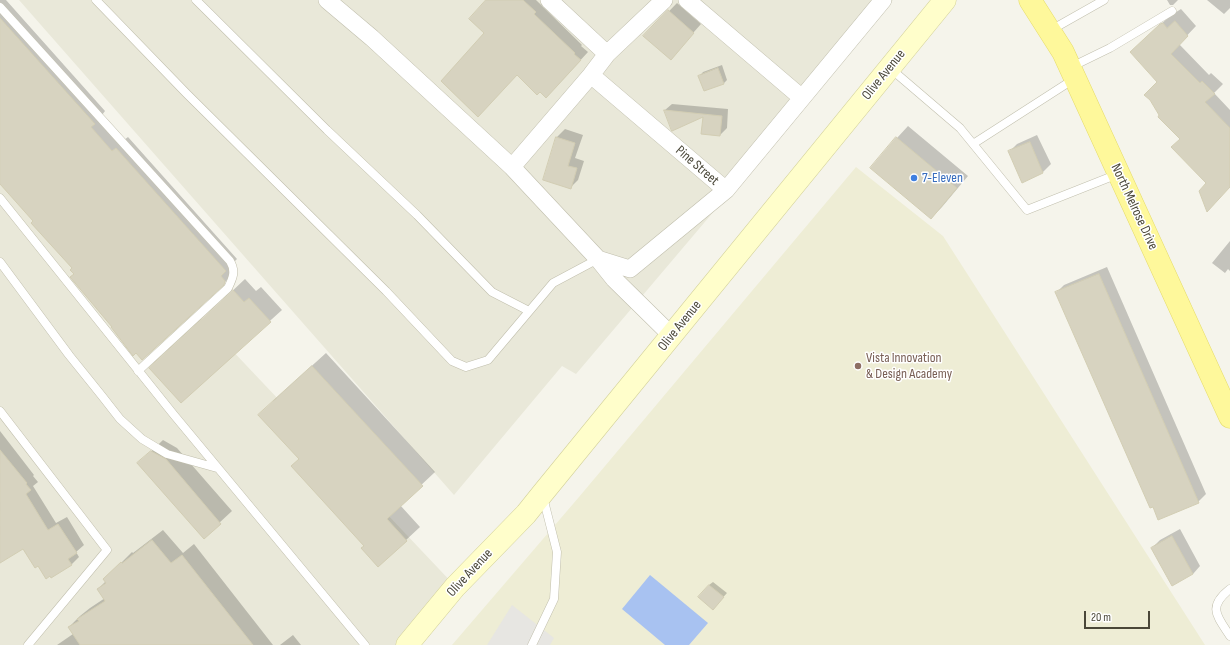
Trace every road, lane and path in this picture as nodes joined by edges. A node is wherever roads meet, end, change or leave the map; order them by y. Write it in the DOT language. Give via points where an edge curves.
graph roads {
  1 [pos="96,0"];
  2 [pos="196,0"];
  3 [pos="327,0"];
  4 [pos="549,0"];
  5 [pos="664,0"];
  6 [pos="687,0"];
  7 [pos="883,0"];
  8 [pos="945,0"];
  9 [pos="1030,0"];
  10 [pos="1104,0"];
  11 [pos="0,7"];
  12 [pos="1172,11"];
  13 [pos="1050,31"];
  14 [pos="607,54"];
  15 [pos="890,68"];
  16 [pos="1073,73"];
  17 [pos="591,75"];
  18 [pos="802,98"];
  19 [pos="973,144"];
  20 [pos="512,166"];
  21 [pos="1119,174"];
  22 [pos="726,190"];
  23 [pos="0,198"];
  24 [pos="598,259"];
  25 [pos="0,262"];
  26 [pos="529,311"];
  27 [pos="672,336"];
  28 [pos="138,371"];
  29 [pos="0,411"];
  30 [pos="1230,417"];
  31 [pos="217,468"];
  32 [pos="542,494"];
  33 [pos="1230,589"];
  34 [pos="1230,636"];
  35 [pos="28,645"];
  36 [pos="364,645"];
  37 [pos="406,645"];
  38 [pos="532,645"];
  1 -- 26 [label="lane" via="386,291 452,361 466,367 488,360"];
  2 -- 26 [label="lane" via="417,215 492,292"];
  3 -- 20 [label="street"];
  4 -- 14 [label="street"];
  5 -- 14 [label="street"];
  6 -- 18 [label="street"];
  7 -- 18 [label="street, Pine Street"];
  8 -- 15 [label="main road, Olive Avenue"];
  9 -- 13 [label="main road, North Melrose Drive"];
  10 -- 13 [label="lane"];
  11 -- 28 [label="lane" via="233,267 234,277 228,288"];
  12 -- 16 [label="lane"];
  13 -- 16 [label="main road, North Melrose Drive"];
  14 -- 17 [label="street"];
  15 -- 19 [label="lane" via="960,128"];
  15 -- 27 [label="main road, Olive Avenue"];
  16 -- 19 [label="lane"];
  16 -- 21 [label="main road, North Melrose Drive"];
  17 -- 20 [label="street"];
  17 -- 22 [label="street, Pine Street"];
  18 -- 22 [label="street, Pine Street"];
  19 -- 21 [label="lane" via="1028,210"];
  20 -- 24 [label="street"];
  21 -- 30 [label="main road, North Melrose Drive"];
  22 -- 24 [label="street" via="630,269"];
  23 -- 28 [label="lane"];
  24 -- 26 [label="lane" via="553,283"];
  24 -- 27 [label="street" via="614,279"];
  25 -- 31 [label="lane" via="120,419 142,440 167,454"];
  27 -- 32 [label="main road, Olive Avenue"];
  28 -- 31 [label="lane"];
  29 -- 35 [label="lane" via="107,550"];
  31 -- 36 [label="lane"];
  32 -- 37 [label="main road, Olive Avenue" via="455,587"];
  32 -- 38 [label="lane" via="557,552 554,598"];
  33 -- 34 [label="lane" via="1217,602 1216,614"];
}
